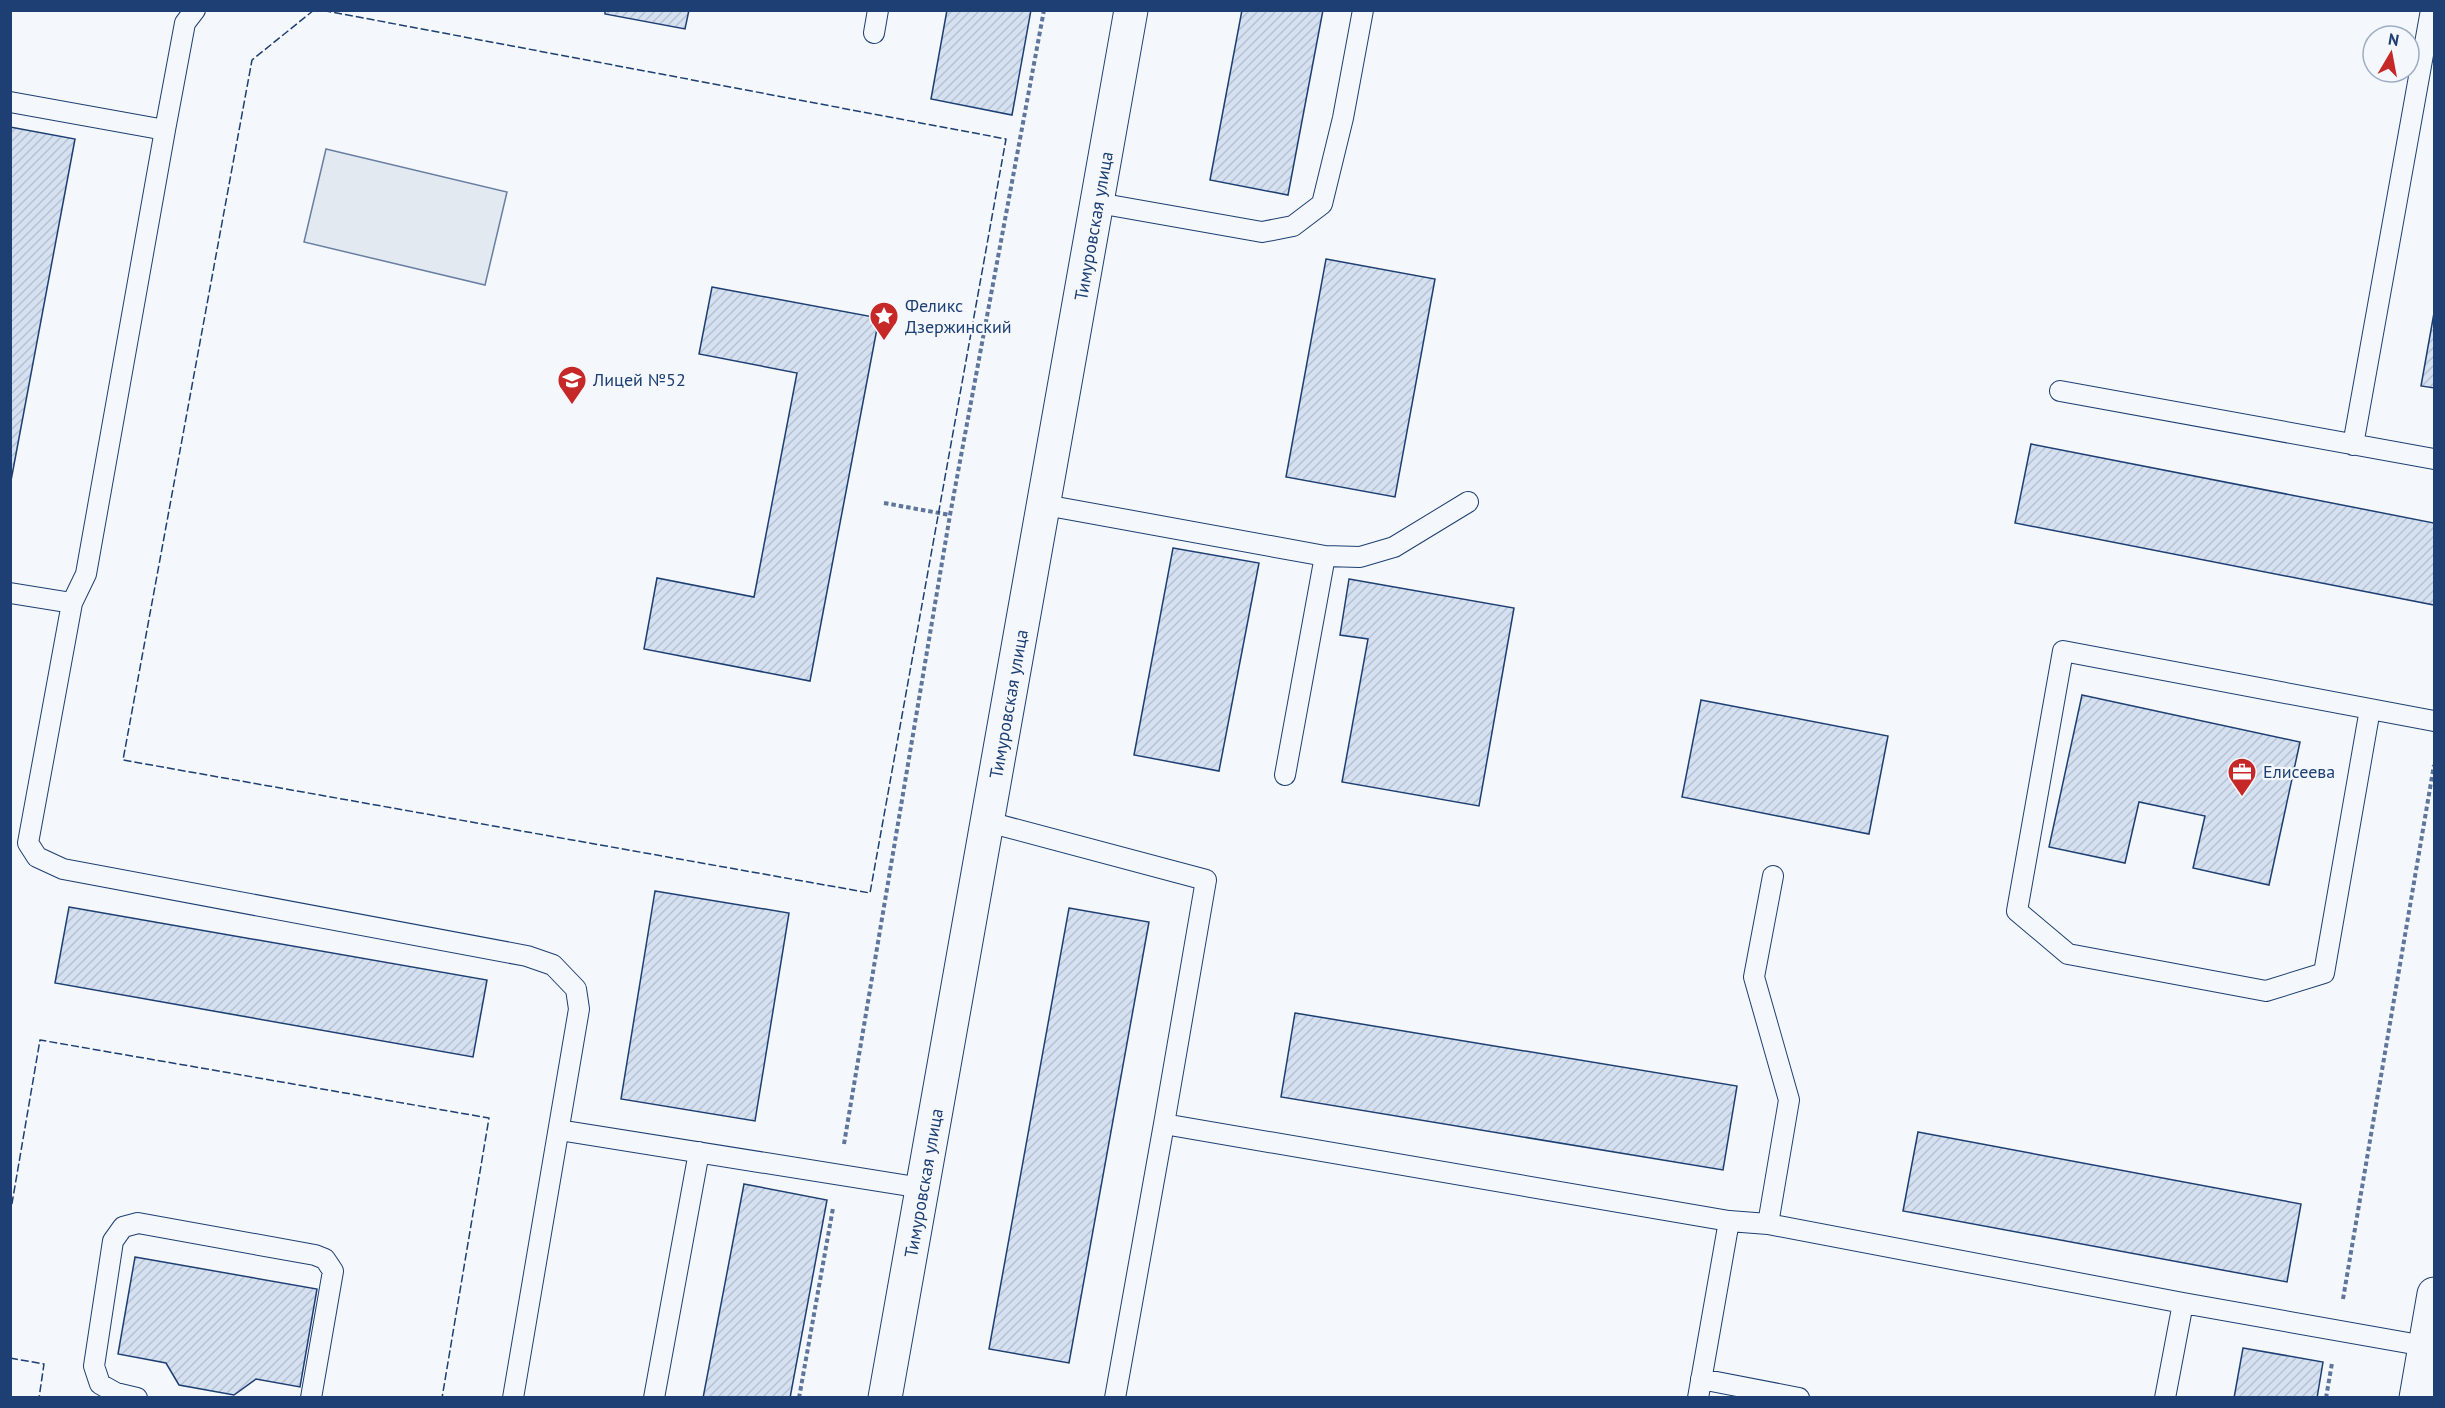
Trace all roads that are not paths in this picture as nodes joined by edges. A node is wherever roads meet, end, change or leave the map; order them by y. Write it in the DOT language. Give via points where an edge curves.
graph roads {
  1 [pos="195,10"];
  2 [pos="878,10"];
  3 [pos="1131,10"];
  4 [pos="1363,10"];
  5 [pos="2431,10"];
  6 [pos="874,33"];
  7 [pos="10,102"];
  8 [pos="165,130"];
  9 [pos="1098,203"];
  10 [pos="2060,391"];
  11 [pos="2353,445"];
  12 [pos="2434,459"];
  13 [pos="1468,502"];
  14 [pos="1045,505"];
  15 [pos="1325,556"];
  16 [pos="10,593"];
  17 [pos="72,603"];
  18 [pos="2370,709"];
  19 [pos="2434,721"];
  20 [pos="1285,775"];
  21 [pos="988,822"];
  22 [pos="1773,876"];
  23 [pos="1164,1124"];
  24 [pos="560,1130"];
  25 [pos="699,1152"];
  26 [pos="922,1188"];
  27 [pos="1729,1221"];
  28 [pos="1768,1224"];
  29 [pos="2434,1294"];
  30 [pos="2183,1303"];
  31 [pos="2425,1346"];
  32 [pos="1700,1388"];
  33 [pos="137,1398"];
  34 [pos="310,1398"];
  35 [pos="513,1398"];
  36 [pos="654,1398"];
  37 [pos="885,1398"];
  38 [pos="1115,1398"];
  39 [pos="1799,1398"];
  40 [pos="2165,1398"];
  41 [pos="2416,1398"];
  1 -- 8 [label="lane" via="185,23"];
  2 -- 6 [label="lane"];
  3 -- 9 [label="street, Тимуровская улица"];
  4 -- 9 [label="lane" via="1322,204 1293,226 1262,232"];
  5 -- 11 [label="lane"];
  7 -- 8 [label="lane"];
  8 -- 17 [label="lane" via="86,574"];
  9 -- 14 [label="street, Тимуровская улица"];
  10 -- 11 [label="lane"];
  11 -- 12 [label="lane"];
  13 -- 15 [label="lane" via="1395,547 1360,557"];
  14 -- 15 [label="lane"];
  14 -- 21 [label="street, Тимуровская улица"];
  15 -- 20 [label="lane"];
  16 -- 17 [label="lane"];
  17 -- 24 [label="lane" via="28,843 37,857 63,869 527,956 553,965 576,988 579,1009"];
  18 -- 18 [label="lane" via="2063,651 2018,911 2068,954 2266,991 2324,973"];
  18 -- 19 [label="lane"];
  21 -- 23 [label="lane" via="1206,880"];
  21 -- 26 [label="street, Тимуровская улица"];
  22 -- 28 [label="lane" via="1754,977 1789,1100"];
  23 -- 27 [label="lane"];
  23 -- 38 [label="lane"];
  24 -- 25 [label="lane"];
  24 -- 35 [label="lane"];
  25 -- 26 [label="lane"];
  25 -- 36 [label="lane"];
  26 -- 37 [label="street, Тимуровская улица"];
  27 -- 28 [label="lane"];
  27 -- 32 [label="lane"];
  28 -- 30 [label="lane"];
  29 -- 31 [label="street"];
  30 -- 31 [label="lane"];
  30 -- 40 [label="lane"];
  31 -- 41 [label="street"];
  32 -- 39 [label="lane"];
  33 -- 34 [label="lane" via="100,1384 93,1366 113,1241 123,1227 138,1223 325,1259 333,1270"];
}
